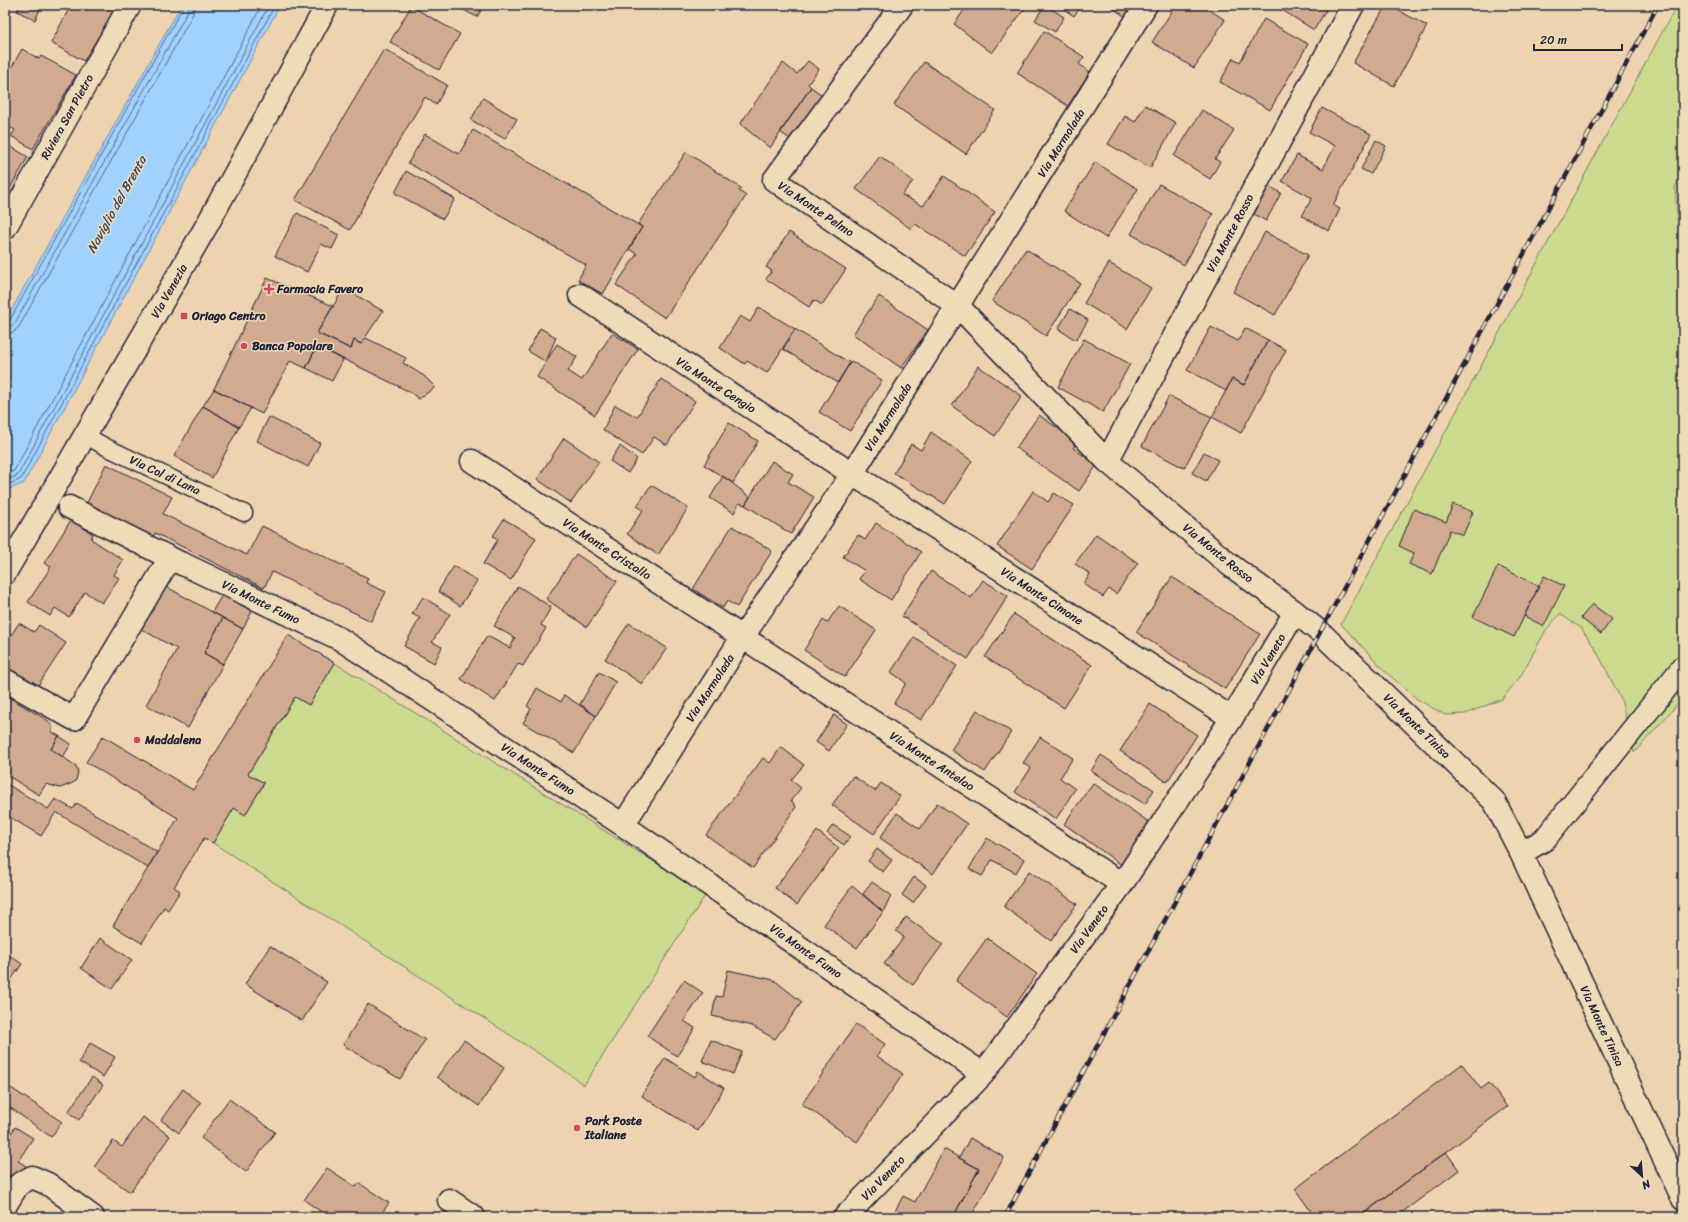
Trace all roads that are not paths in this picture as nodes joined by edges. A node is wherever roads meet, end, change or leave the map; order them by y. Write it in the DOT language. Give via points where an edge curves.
graph roads {
  1 [pos="130,5"];
  2 [pos="327,5"];
  3 [pos="902,5"];
  4 [pos="1146,5"];
  5 [pos="1353,5"];
  6 [pos="5,228"];
  7 [pos="580,295"];
  8 [pos="959,307"];
  9 [pos="86,436"];
  10 [pos="1107,461"];
  11 [pos="472,462"];
  12 [pos="852,474"];
  13 [pos="68,507"];
  14 [pos="244,513"];
  15 [pos="176,561"];
  16 [pos="5,573"];
  17 [pos="1296,612"];
  18 [pos="742,638"];
  19 [pos="1683,667"];
  20 [pos="5,680"];
  21 [pos="1232,718"];
  22 [pos="623,825"];
  23 [pos="1521,853"];
  24 [pos="1122,884"];
  25 [pos="982,1074"];
  26 [pos="1683,1199"];
  27 [pos="449,1200"];
  28 [pos="5,1206"];
  29 [pos="93,1217"];
  30 [pos="474,1217"];
  31 [pos="845,1217"];
  1 -- 6 [label="street, Riviera San Pietro"];
  2 -- 9 [label="street, Via Venezia" via="207,225"];
  3 -- 8 [label="street, Via Monte Pelmo" via="774,180"];
  4 -- 8 [label="street, Via Marmolada"];
  5 -- 10 [label="street, Via Monte Rosso"];
  7 -- 12 [label="street, Via Monte Cengio"];
  8 -- 10 [label="street, Via Monte Rosso"];
  8 -- 12 [label="street, Via Marmolada"];
  9 -- 14 [label="lane, Via Col di Lana"];
  9 -- 16 [label="street, Via Venezia"];
  10 -- 17 [label="street, Via Monte Rosso" via="1230,565"];
  11 -- 18 [label="street, Via Monte Cristallo"];
  12 -- 18 [label="street, Via Marmolada"];
  12 -- 21 [label="street, Via Monte Cimone"];
  13 -- 15 [label="street, Via Monte Fumo"];
  15 -- 20 [label="street" via="74,719"];
  15 -- 22 [label="street, Via Monte Fumo" via="340,639"];
  17 -- 21 [label="street, Via Veneto"];
  17 -- 23 [label="street, Via Monte Tinisa" via="1320,632 1494,801"];
  18 -- 22 [label="street, Via Marmolada"];
  18 -- 24 [label="street, Via Monte Antelao"];
  19 -- 23 [label="street" via="1544,840"];
  21 -- 24 [label="street, Via Veneto"];
  22 -- 25 [label="street, Via Monte Fumo"];
  23 -- 26 [label="street, Via Monte Tinisa"];
  24 -- 25 [label="street, Via Veneto"];
  25 -- 31 [label="street, Via Veneto"];
  27 -- 30 [label="street"];
  28 -- 29 [label="street" via="18,1185 32,1177 48,1184"];
}
